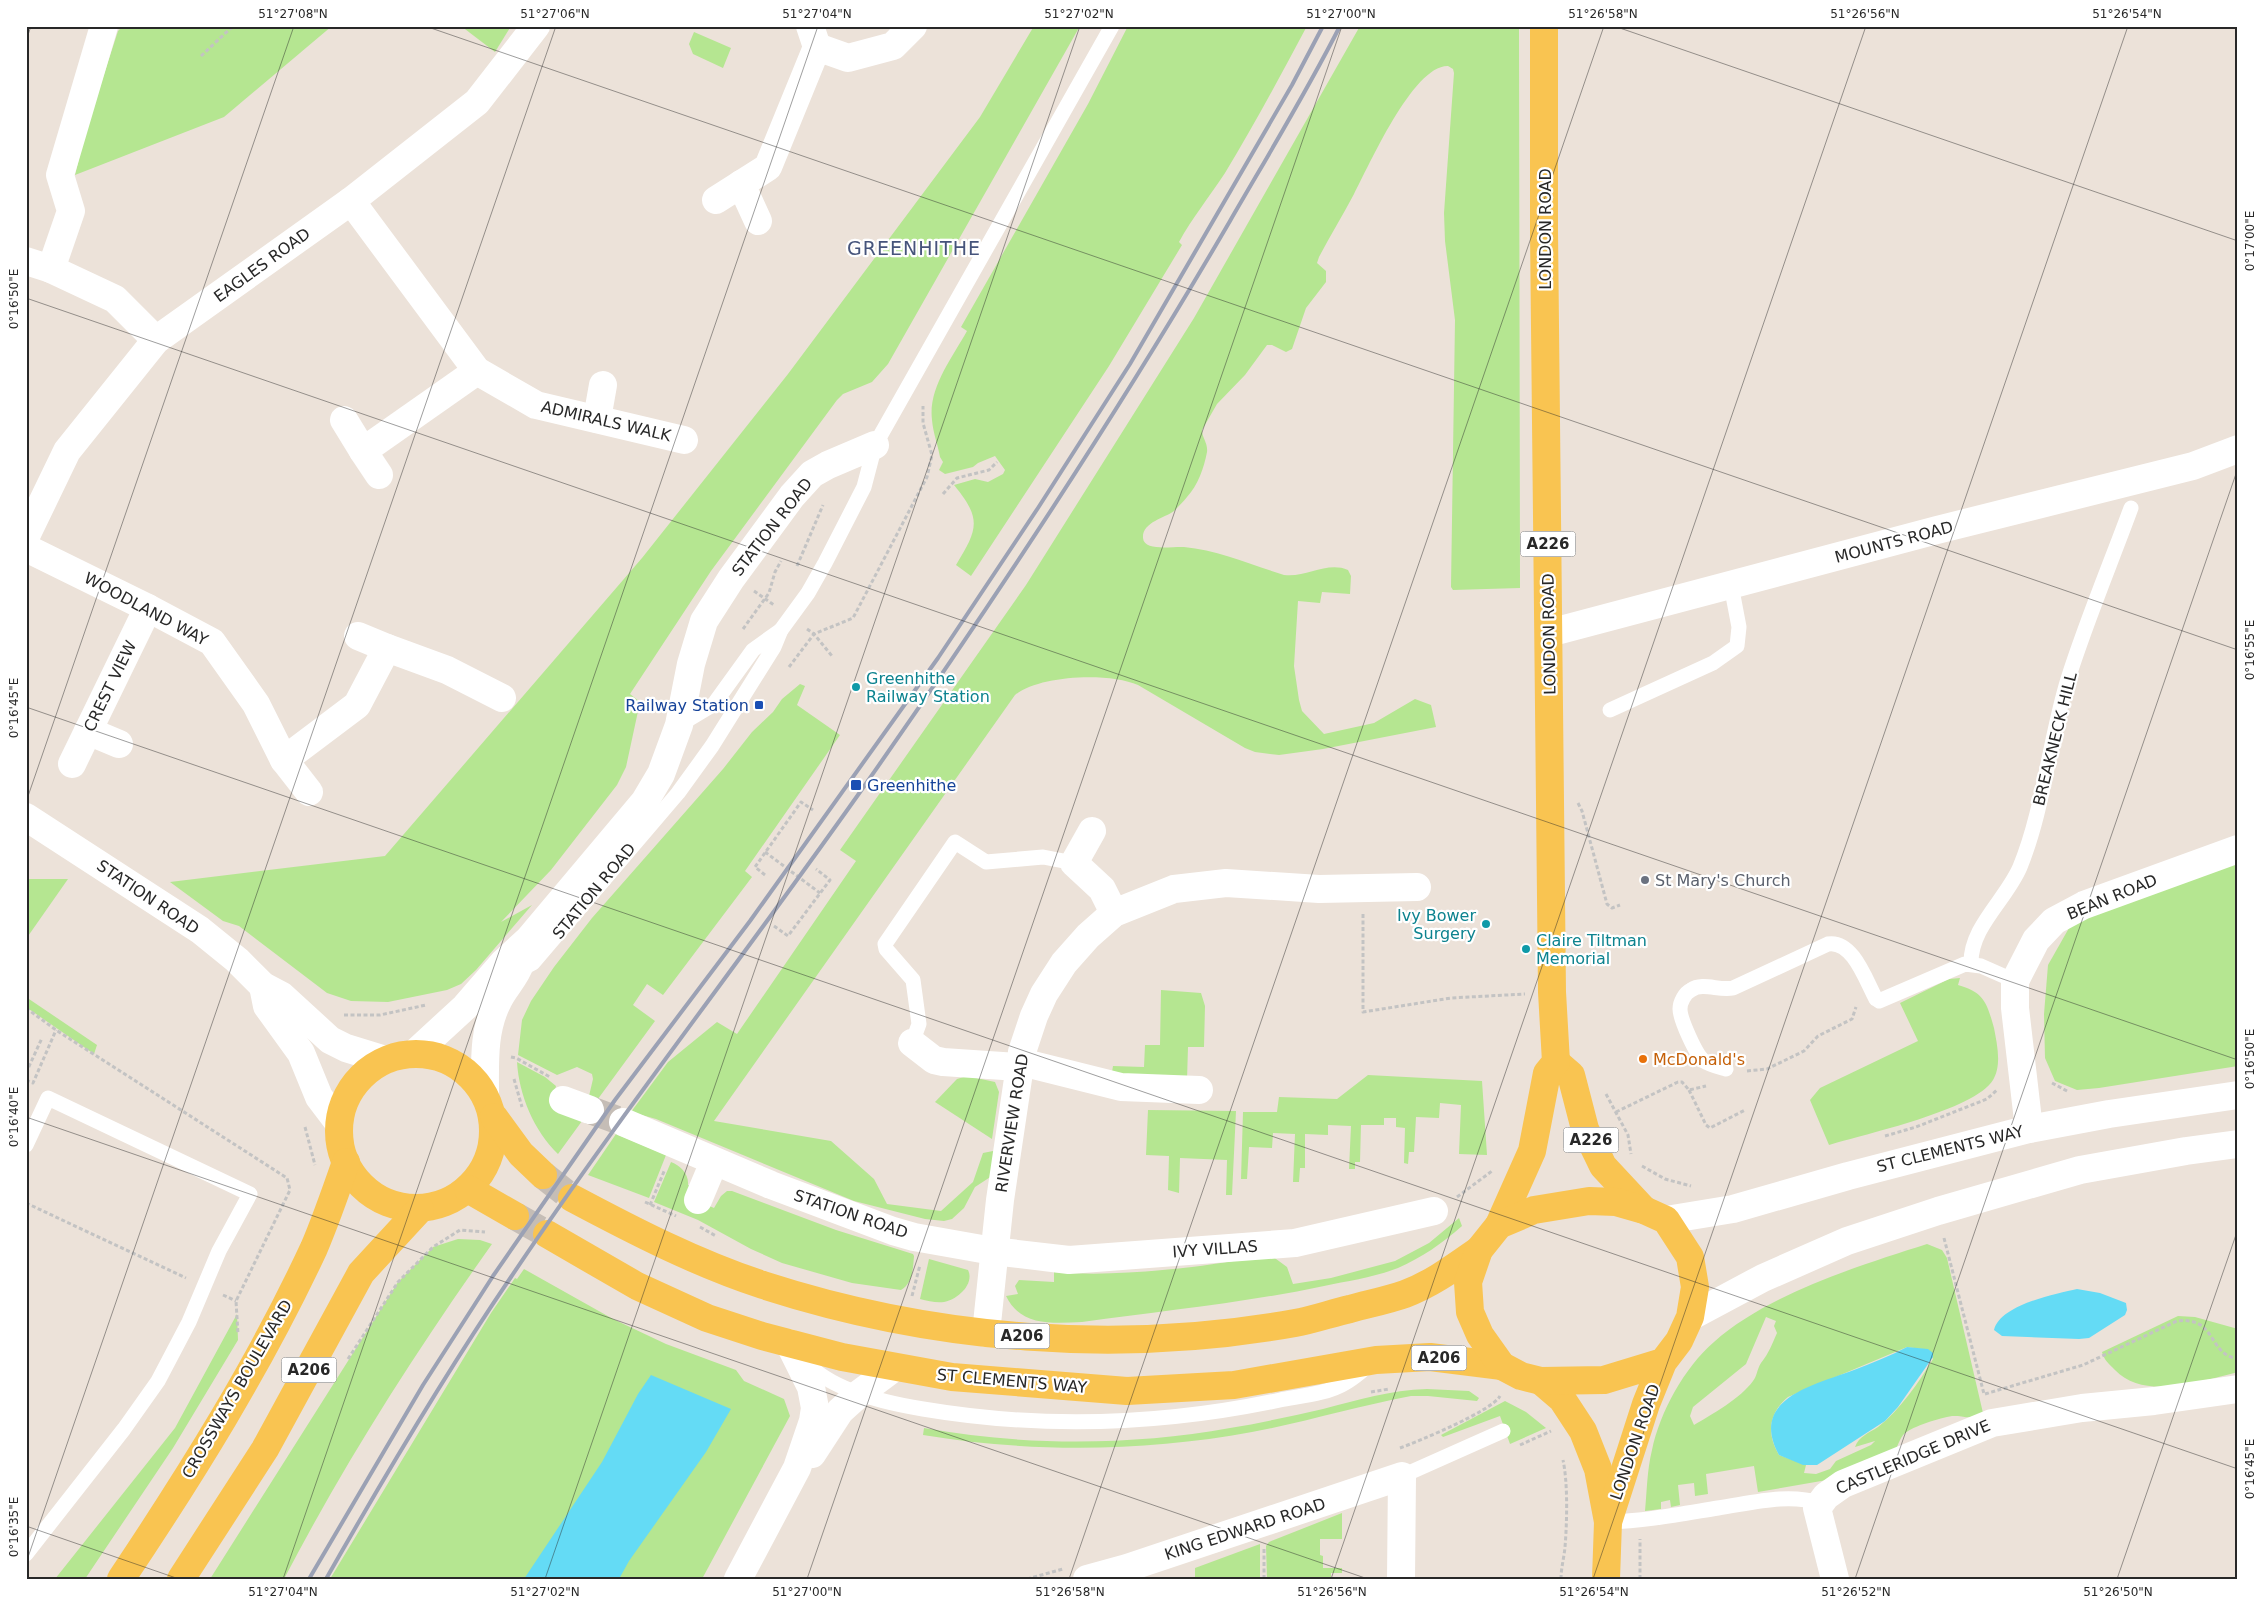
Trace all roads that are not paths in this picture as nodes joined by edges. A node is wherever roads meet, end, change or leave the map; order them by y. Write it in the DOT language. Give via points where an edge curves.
graph roads {
  1 [pos="104,26"];
  2 [pos="536,26"];
  3 [pos="913,26"];
  4 [pos="1112,26"];
  5 [pos="1544,26"];
  6 [pos="813,37"];
  7 [pos="741,184"];
  8 [pos="716,200"];
  9 [pos="351,201"];
  10 [pos="758,221"];
  11 [pos="38,265"];
  12 [pos="156,340"];
  13 [pos="477,371"];
  14 [pos="603,385"];
  15 [pos="597,419"];
  16 [pos="344,420"];
  17 [pos="684,440"];
  18 [pos="875,445"];
  19 [pos="2238,449"];
  20 [pos="363,451"];
  21 [pos="379,475"];
  22 [pos="2131,508"];
  23 [pos="26,536"];
  24 [pos="26,548"];
  25 [pos="1731,585"];
  26 [pos="148,608"];
  27 [pos="781,630"];
  28 [pos="1549,634"];
  29 [pos="358,636"];
  30 [pos="387,648"];
  31 [pos="502,698"];
  32 [pos="1610,710"];
  33 [pos="679,725"];
  34 [pos="88,731"];
  35 [pos="119,744"];
  36 [pos="284,760"];
  37 [pos="72,764"];
  38 [pos="309,792"];
  39 [pos="27,819"];
  40 [pos="1092,831"];
  41 [pos="2238,850"];
  42 [pos="1074,863"];
  43 [pos="1417,887"];
  44 [pos="1114,913"];
  45 [pos="529,940"];
  46 [pos="1970,964"];
  47 [pos="518,971"];
  48 [pos="2015,981"];
  49 [pos="263,986"];
  50 [pos="912,1044"];
  51 [pos="415,1053"];
  52 [pos="385,1060"];
  53 [pos="1556,1062"];
  54 [pos="1019,1067"];
  55 [pos="1726,1068"];
  56 [pos="1199,1090"];
  57 [pos="2238,1095"];
  58 [pos="563,1100"];
  59 [pos="490,1106"];
  60 [pos="590,1110"];
  61 [pos="338,1122"];
  62 [pos="623,1122"];
  63 [pos="2029,1129"];
  64 [pos="2238,1144"];
  65 [pos="26,1145"];
  66 [pos="346,1162"];
  67 [pos="714,1162"];
  68 [pos="542,1174"];
  69 [pos="468,1189"];
  70 [pos="572,1198"];
  71 [pos="698,1200"];
  72 [pos="420,1208"];
  73 [pos="1434,1211"];
  74 [pos="1655,1215"];
  75 [pos="515,1216"];
  76 [pos="1499,1225"];
  77 [pos="547,1234"];
  78 [pos="1479,1250"];
  79 [pos="994,1251"];
  80 [pos="1690,1317"];
  81 [pos="986,1333"];
  82 [pos="789,1343"];
  83 [pos="1376,1360"];
  84 [pos="1663,1362"];
  85 [pos="1502,1366"];
  86 [pos="895,1367"];
  87 [pos="1540,1381"];
  88 [pos="2238,1389"];
  89 [pos="860,1393"];
  90 [pos="1503,1430"];
  91 [pos="797,1468"];
  92 [pos="1402,1476"];
  93 [pos="1820,1503"];
  94 [pos="1608,1522"];
  95 [pos="26,1554"];
  96 [pos="1127,1573"];
  97 [pos="121,1579"];
  98 [pos="181,1579"];
  99 [pos="738,1579"];
  100 [pos="1087,1579"];
  101 [pos="1401,1579"];
  102 [pos="1606,1579"];
  103 [pos="1836,1579"];
  1 -- 11 [label="street" via="60,176 71,211"];
  2 -- 9 [label="street, EAGLES ROAD" via="477,102"];
  3 -- 6 [label="street" via="893,46 848,58"];
  4 -- 18 [label="lane"];
  5 -- 28 [label="main road, LONDON ROAD / A226"];
  6 -- 7 [label="street" via="768,167"];
  7 -- 8 [label="street"];
  7 -- 10 [label="street"];
  9 -- 12 [label="street, EAGLES ROAD"];
  9 -- 13 [label="street, ADMIRALS WALK"];
  11 -- 12 [label="street" via="115,299"];
  12 -- 23 [label="street, EAGLES ROAD" via="67,451"];
  13 -- 15 [label="street, ADMIRALS WALK" via="536,405"];
  13 -- 20 [label="street"];
  14 -- 15 [label="street"];
  15 -- 17 [label="street, ADMIRALS WALK"];
  16 -- 20 [label="street"];
  18 -- 27 [label="lane, STATION ROAD" via="864,487 838,539 810,590"];
  18 -- 33 [label="street, STATION ROAD" via="812,474 792,496 732,579 703,625"];
  19 -- 25 [label="street, MOUNTS ROAD" via="2193,466"];
  20 -- 21 [label="street"];
  22 -- 46 [label="lane, BREAKNECK HILL" via="2068,678 2023,857 2010,887 1976,938"];
  24 -- 26 [label="street, WOODLAND WAY"];
  25 -- 28 [label="street, MOUNTS ROAD"];
  25 -- 32 [label="lane" via="1739,627 1737,646 1712,663"];
  26 -- 34 [label="street, CREST VIEW"];
  26 -- 36 [label="street, WOODLAND WAY" via="212,642 256,704"];
  27 -- 33 [label="lane, STATION ROAD" via="753,650 714,704"];
  27 -- 47 [label="lane, STATION ROAD" via="774,647 712,746 681,788 533,963"];
  28 -- 53 [label="main road, LONDON ROAD / A226" via="1552,992"];
  29 -- 30 [label="street"];
  30 -- 31 [label="street" via="447,670"];
  30 -- 36 [label="street" via="357,705"];
  33 -- 45 [label="street, STATION ROAD" via="661,774 645,801"];
  34 -- 35 [label="street"];
  34 -- 37 [label="street, CREST VIEW"];
  36 -- 38 [label="street, WOODLAND WAY"];
  39 -- 49 [label="street, STATION ROAD" via="200,930"];
  40 -- 42 [label="street"];
  41 -- 48 [label="street, BEAN ROAD" via="2103,897 2064,915 2036,940"];
  42 -- 44 [label="street" via="1102,889"];
  42 -- 50 [label="lane" via="1043,857 986,862 954,842 885,944 913,980 919,1024"];
  43 -- 44 [label="street, RIVERVIEW ROAD" via="1318,889 1226,883 1174,889"];
  44 -- 54 [label="street, RIVERVIEW ROAD" via="1081,943 1050,985 1034,1016"];
  45 -- 47 [label="street, STATION ROAD"];
  45 -- 51 [label="street, STATION ROAD" via="504,962 465,1007"];
  46 -- 48 [label="lane"];
  46 -- 55 [label="lane" via="1878,1000 1853,957 1835,943 1733,988 1696,987 1688,992 1680,1011 1700,1058 1706,1063"];
  47 -- 59 [label="street, STATION ROAD" via="497,1003 488,1028"];
  48 -- 63 [label="street, BEAN ROAD" via="2015,1008"];
  49 -- 52 [label="street, STATION ROAD" via="282,996 330,1040"];
  49 -- 61 [label="street, STATION ROAD" via="267,1006 301,1053 319,1098"];
  50 -- 54 [label="street" via="938,1061"];
  51 -- 52 [label="main road"];
  51 -- 59 [label="main road" via="436,1055 460,1066"];
  52 -- 61 [label="main road" via="356,1082"];
  53 -- 74 [label="main road, A226" via="1571,1075 1585,1129 1603,1166"];
  53 -- 76 [label="main road" via="1547,1073 1532,1151"];
  54 -- 56 [label="street" via="1040,1067 1121,1087"];
  54 -- 79 [label="street, RIVERVIEW ROAD"];
  57 -- 63 [label="street, ST CLEMENTS WAY"];
  58 -- 60 [label="street"];
  59 -- 68 [label="main road" via="521,1154"];
  59 -- 69 [label="main road" via="485,1168"];
  61 -- 66 [label="main road"];
  62 -- 67 [label="street, STATION ROAD"];
  63 -- 74 [label="street, ST CLEMENTS WAY" via="1733,1209"];
  64 -- 80 [label="street" via="2080,1170 1938,1210 1847,1241 1763,1278"];
  65 -- 95 [label="lane" via="48,1098 250,1194 219,1251 190,1322 158,1381"];
  66 -- 72 [label="main road" via="369,1192 392,1205"];
  66 -- 97 [label="main road, CROSSWAYS BOULEVARD / A206" via="314,1248 261,1353 176,1496"];
  67 -- 71 [label="street"];
  67 -- 79 [label="street, STATION ROAD" via="893,1231"];
  69 -- 72 [label="main road" via="445,1203"];
  69 -- 75 [label="main road"];
  70 -- 81 [label="main road, A206" via="689,1258 761,1284 864,1313"];
  72 -- 98 [label="main road, A206" via="361,1273 265,1449"];
  73 -- 79 [label="street, IVY VILLAS" via="1295,1243 1069,1260"];
  74 -- 76 [label="main road" via="1616,1202 1588,1201 1534,1210"];
  74 -- 80 [label="main road, LONDON ROAD" via="1690,1257 1695,1287"];
  76 -- 78 [label="main road"];
  77 -- 82 [label="main road, ST CLEMENTS WAY / A206" via="614,1274 671,1302 743,1330"];
  78 -- 81 [label="main road, A206" via="1406,1293 1297,1323 1214,1335 1135,1340"];
  78 -- 85 [label="main road" via="1468,1282 1470,1312 1480,1335"];
  79 -- 81 [label="street, RIVERVIEW ROAD"];
  80 -- 84 [label="main road, LONDON ROAD" via="1679,1341"];
  82 -- 86 [label="main road, ST CLEMENTS WAY / A206"];
  82 -- 89 [label="lane" via="819,1374"];
  82 -- 91 [label="street" via="807,1377 815,1408"];
  83 -- 85 [label="main road, ST CLEMENTS WAY / A206" via="1430,1357"];
  83 -- 86 [label="main road, ST CLEMENTS WAY / A206" via="1234,1385 1127,1391 952,1377"];
  83 -- 89 [label="lane" via="1344,1384 1325,1390 1242,1408 1120,1422 989,1419 902,1406"];
  84 -- 87 [label="main road" via="1604,1380"];
  84 -- 94 [label="main road, LONDON ROAD"];
  85 -- 87 [label="main road"];
  86 -- 89 [label="street"];
  87 -- 94 [label="main road, LONDON ROAD" via="1562,1399 1583,1431 1598,1468"];
  88 -- 93 [label="street, CASTLERIDGE DRIVE" via="1992,1423 1844,1484"];
  89 -- 91 [label="street" via="840,1411 810,1457"];
  90 -- 92 [label="lane"];
  91 -- 99 [label="street"];
  92 -- 96 [label="street, KING EDWARD ROAD"];
  92 -- 101 [label="street"];
  93 -- 94 [label="lane" via="1801,1498 1770,1500"];
  93 -- 103 [label="street, CASTLERIDGE DRIVE" via="1817,1508"];
  94 -- 102 [label="main road, LONDON ROAD"];
  96 -- 100 [label="street, KING EDWARD ROAD"];
}
